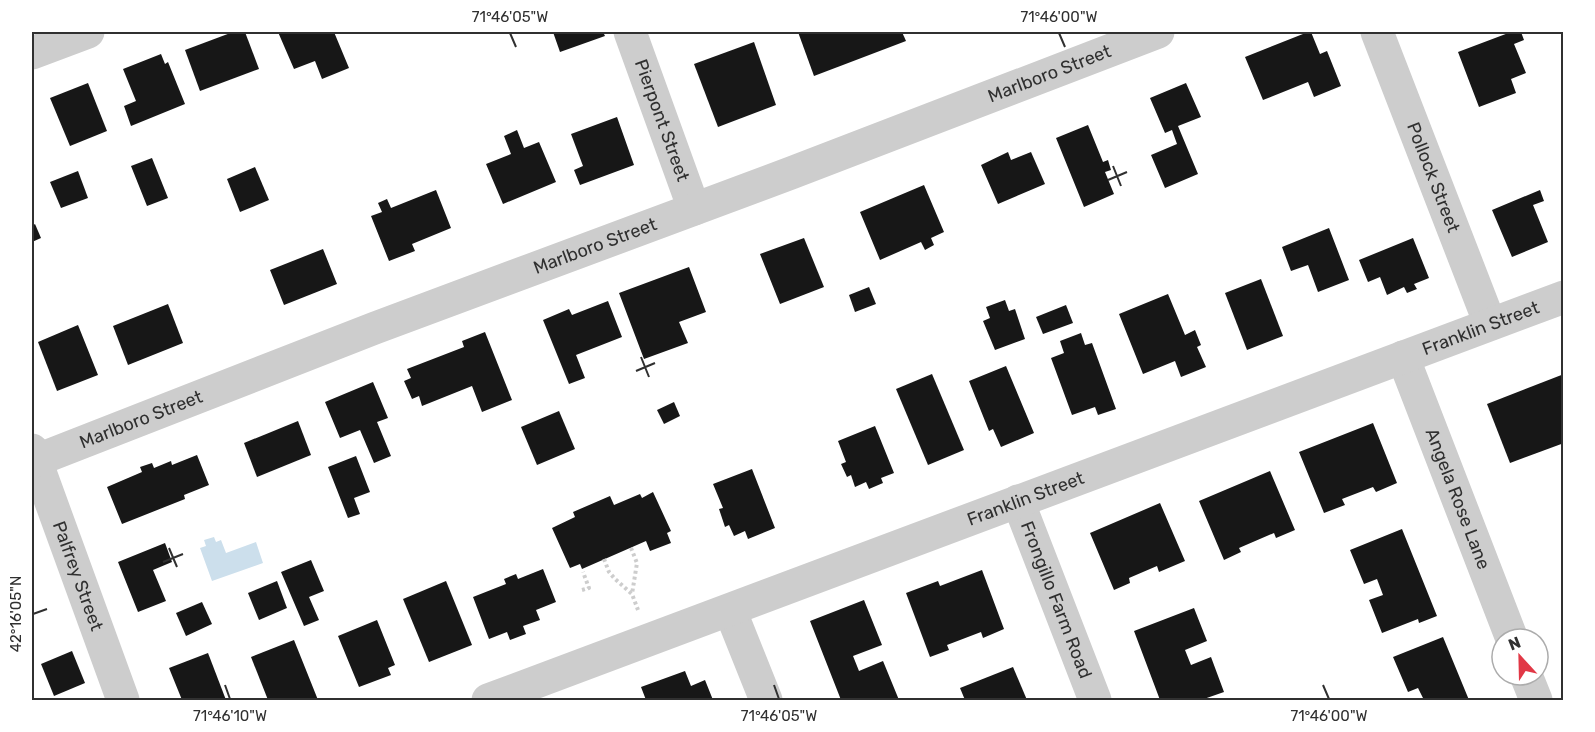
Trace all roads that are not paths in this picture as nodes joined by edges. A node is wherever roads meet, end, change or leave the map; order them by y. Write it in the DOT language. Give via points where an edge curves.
graph roads {
  1 [pos="87,32"];
  2 [pos="630,32"];
  3 [pos="1158,32"];
  4 [pos="1377,32"];
  5 [pos="32,53"];
  6 [pos="694,209"];
  7 [pos="1563,297"];
  8 [pos="1490,324"];
  9 [pos="1403,357"];
  10 [pos="33,458"];
  11 [pos="1018,501"];
  12 [pos="730,610"];
  13 [pos="1507,627"];
  14 [pos="123,700"];
  15 [pos="488,700"];
  16 [pos="766,700"];
  17 [pos="1095,700"];
  1 -- 5 [label="street"];
  2 -- 6 [label="street, Pierpont Street"];
  3 -- 6 [label="street, Marlboro Street"];
  4 -- 8 [label="street, Pollock Street"];
  6 -- 10 [label="street, Marlboro Street"];
  7 -- 8 [label="street, Franklin Street"];
  8 -- 9 [label="street, Franklin Street"];
  9 -- 11 [label="street, Franklin Street"];
  9 -- 13 [label="street, Angela Rose Lane"];
  10 -- 14 [label="street, Palfrey Street"];
  11 -- 12 [label="street, Franklin Street"];
  11 -- 17 [label="street, Frongillo Farm Road"];
  12 -- 15 [label="street, Franklin Street"];
  12 -- 16 [label="street"];
}
